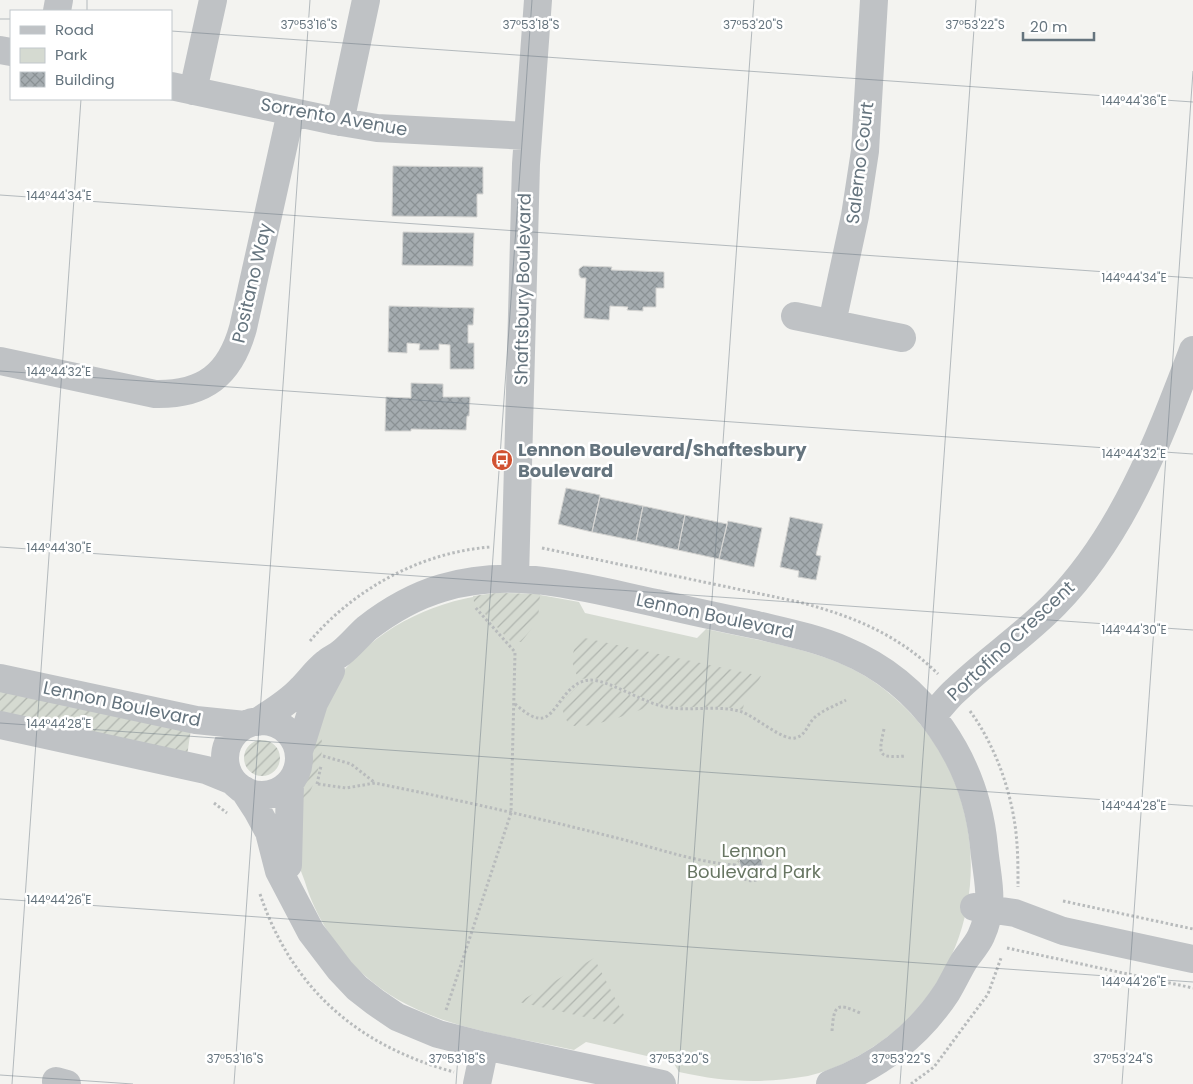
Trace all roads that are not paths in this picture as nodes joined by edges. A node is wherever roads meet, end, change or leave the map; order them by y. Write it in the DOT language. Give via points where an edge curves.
graph roads {
  1 [pos="213,0"];
  2 [pos="366,0"];
  3 [pos="538,0"];
  4 [pos="874,0"];
  5 [pos="182,89"];
  6 [pos="291,112"];
  7 [pos="340,122"];
  8 [pos="528,136"];
  9 [pos="795,316"];
  10 [pos="832,323"];
  11 [pos="902,338"];
  12 [pos="1193,350"];
  13 [pos="0,362"];
  14 [pos="516,578"];
  15 [pos="342,652"];
  16 [pos="0,678"];
  17 [pos="932,716"];
  18 [pos="251,723"];
  19 [pos="0,725"];
  20 [pos="311,754"];
  21 [pos="290,783"];
  22 [pos="238,786"];
  23 [pos="293,896"];
  24 [pos="980,915"];
  25 [pos="1063,931"];
  26 [pos="1193,959"];
  27 [pos="485,1046"];
  28 [pos="878,1075"];
  29 [pos="477,1081"];
  30 [pos="662,1084"];
  31 [pos="830,1084"];
  1 -- 5 [label="street"];
  2 -- 7 [label="street"];
  3 -- 8 [label="street, Shaftsbury Boulevard"];
  4 -- 10 [label="street, Salerno Court" via="864,159"];
  5 -- 6 [label="street, Sorrento Avenue"];
  6 -- 7 [label="street, Sorrento Avenue"];
  6 -- 13 [label="street, Positano Way" via="239,343 230,362 215,378 192,390 155,394"];
  7 -- 8 [label="street, Sorrento Avenue" via="398,130"];
  8 -- 14 [label="street, Shaftsbury Boulevard"];
  9 -- 10 [label="street"];
  10 -- 11 [label="street"];
  12 -- 17 [label="street, Portofino Crescent" via="1144,468 1093,559 1048,610 954,691"];
  14 -- 15 [label="street, Lennon Boulevard" via="454,585 409,602 366,630"];
  14 -- 17 [label="street, Lennon Boulevard" via="565,584 822,641 882,670"];
  15 -- 18 [label="street, Lennon Boulevard" via="326,662 289,700"];
  15 -- 20 [label="street, Lennon Boulevard" via="314,703"];
  16 -- 18 [label="street, Lennon Boulevard" via="196,720"];
  17 -- 24 [label="street, Lennon Boulevard" via="953,745 970,781 980,813 985,856 978,879"];
  18 -- 20 [label="street" via="270,722 281,726"];
  18 -- 22 [label="street" via="235,733 226,750 226,763"];
  19 -- 22 [label="street" via="206,770"];
  20 -- 21 [label="street"];
  21 -- 22 [label="street" via="268,795 257,795"];
  21 -- 23 [label="street" via="287,846"];
  22 -- 23 [label="street" via="269,832 280,871"];
  23 -- 27 [label="street" via="324,950 357,988 397,1017 438,1034"];
  24 -- 25 [label="street" via="1038,933"];
  24 -- 25 [label="street" via="1015,913"];
  24 -- 28 [label="street, Lennon Boulevard" via="964,960 946,993"];
  25 -- 26 [label="street"];
  27 -- 29 [label="street"];
  27 -- 30 [label="street"];
  28 -- 31 [label="street, Lennon Boulevard"];
}
